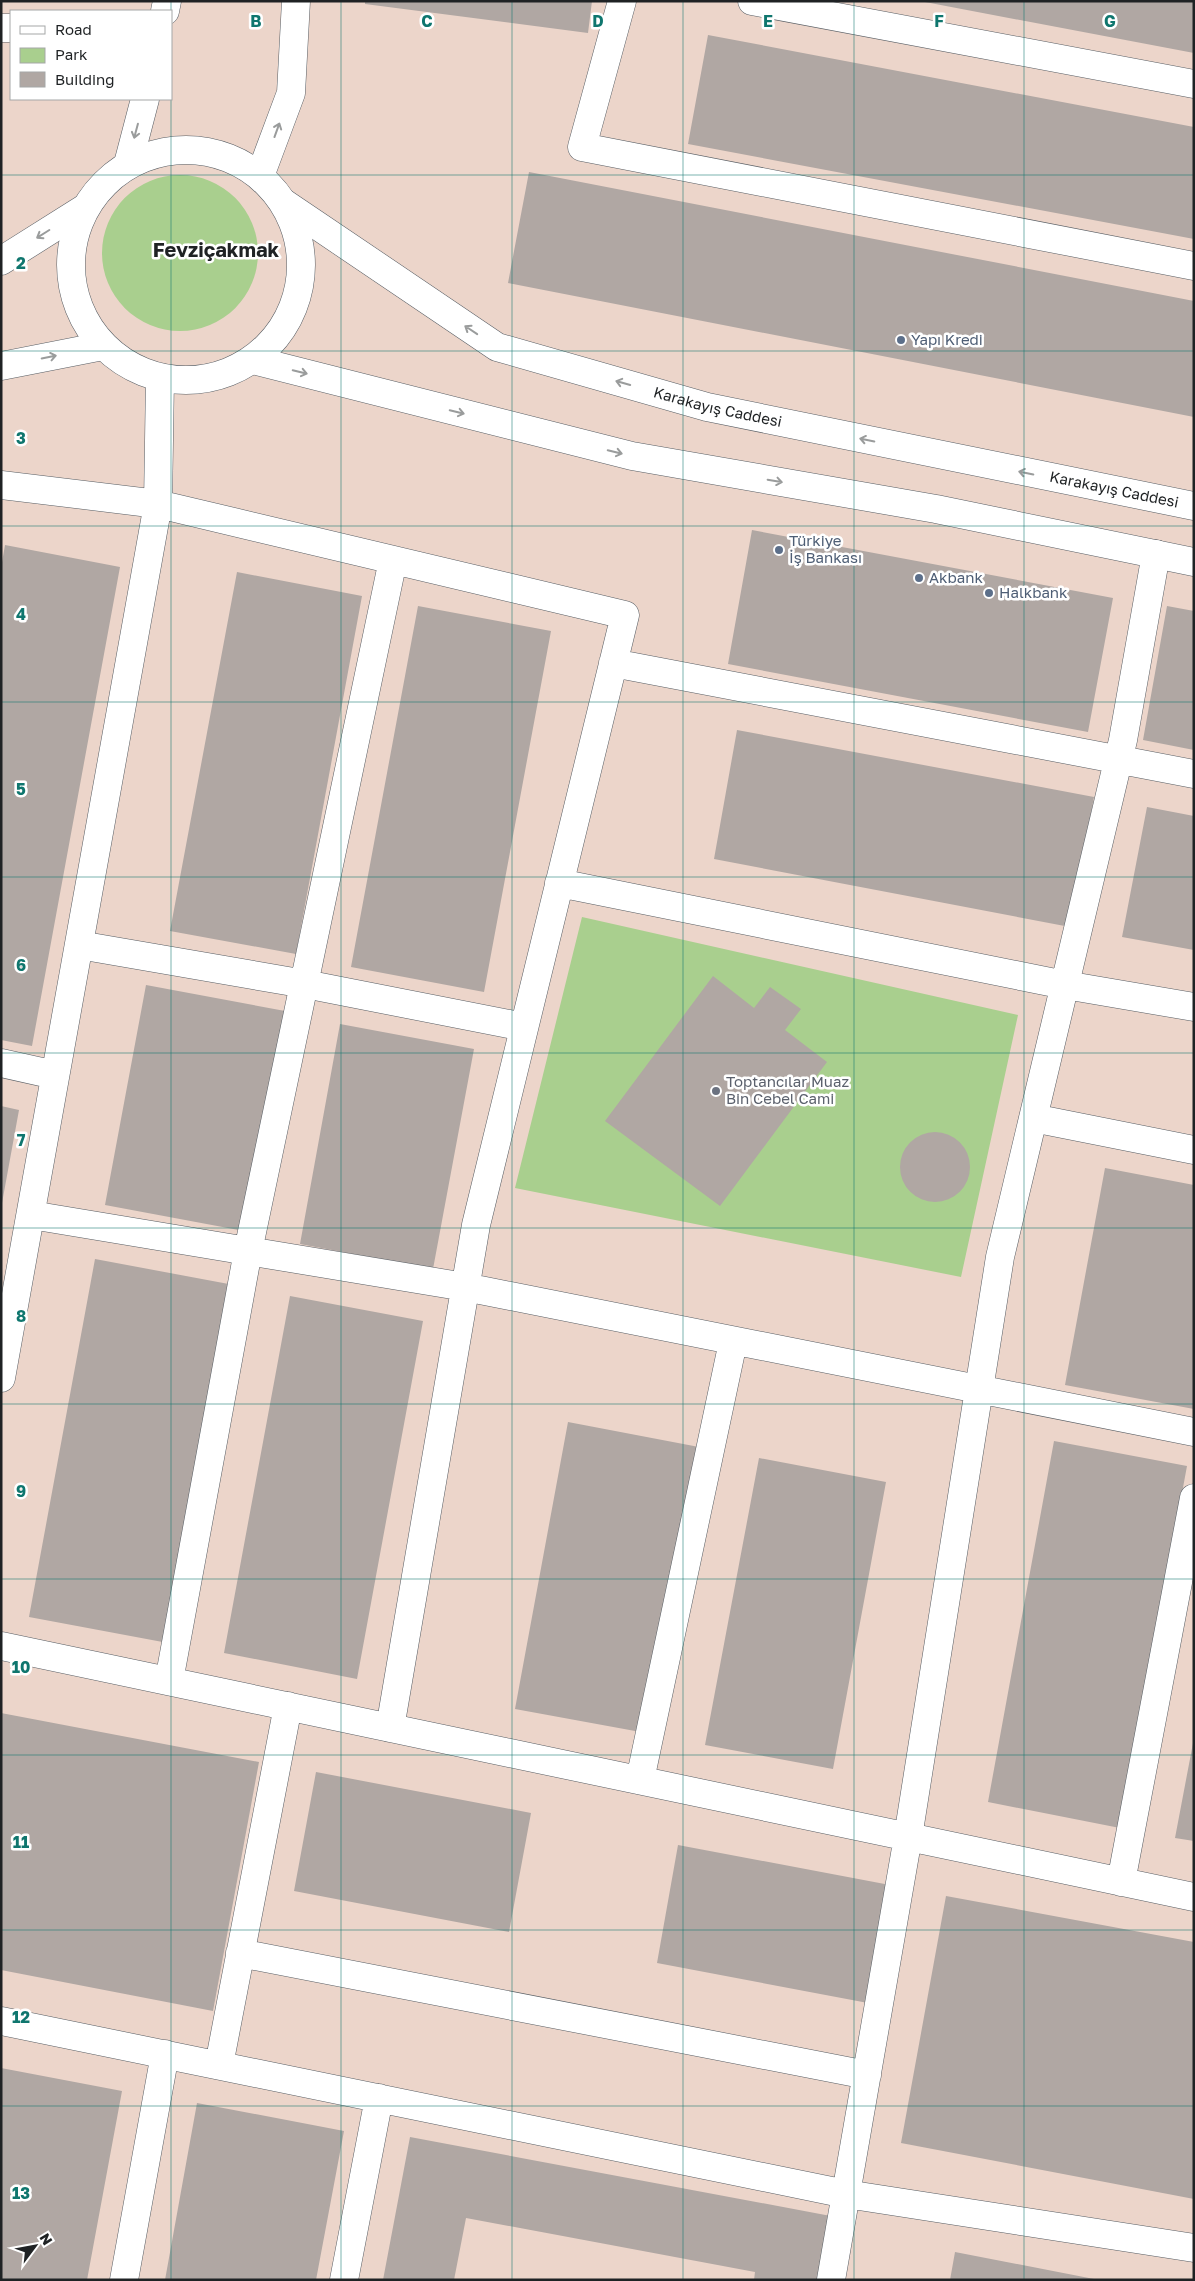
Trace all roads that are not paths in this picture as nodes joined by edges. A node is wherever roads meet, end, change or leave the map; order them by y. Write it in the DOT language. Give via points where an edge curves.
graph roads {
  1 [pos="296,1"];
  2 [pos="622,1"];
  3 [pos="752,1"];
  4 [pos="1194,84"];
  5 [pos="145,100"];
  6 [pos="128,164"];
  7 [pos="260,176"];
  8 [pos="284,203"];
  9 [pos="85,208"];
  10 [pos="1,261"];
  11 [pos="1194,266"];
  12 [pos="103,346"];
  13 [pos="252,360"];
  14 [pos="1,366"];
  15 [pos="160,378"];
  16 [pos="1,485"];
  17 [pos="158,504"];
  18 [pos="1194,506"];
  19 [pos="1156,554"];
  20 [pos="393,560"];
  21 [pos="1194,562"];
  22 [pos="613,664"];
  23 [pos="1119,759"];
  24 [pos="1194,774"];
  25 [pos="559,883"];
  26 [pos="79,944"];
  27 [pos="305,984"];
  28 [pos="1065,985"];
  29 [pos="1194,1007"];
  30 [pos="524,1028"];
  31 [pos="1,1063"];
  32 [pos="55,1075"];
  33 [pos="1033,1118"];
  34 [pos="1194,1150"];
  35 [pos="31,1215"];
  36 [pos="248,1251"];
  37 [pos="465,1287"];
  38 [pos="733,1342"];
  39 [pos="1,1378"];
  40 [pos="979,1391"];
  41 [pos="1194,1432"];
  42 [pos="1194,1498"];
  43 [pos="1,1646"];
  44 [pos="169,1681"];
  45 [pos="288,1706"];
  46 [pos="390,1728"];
  47 [pos="640,1780"];
  48 [pos="908,1837"];
  49 [pos="1121,1882"];
  50 [pos="1194,1897"];
  51 [pos="240,1953"];
  52 [pos="1,2021"];
  53 [pos="165,2054"];
  54 [pos="219,2065"];
  55 [pos="867,2075"];
  56 [pos="379,2098"];
  57 [pos="846,2194"];
  58 [pos="1194,2248"];
  59 [pos="124,2280"];
  60 [pos="344,2280"];
  61 [pos="831,2280"];
  7 -- 1 [label="street, one-way" via="291,93"];
  2 -- 11 [label="street" via="582,147"];
  3 -- 4 [label="street"];
  5 -- 6 [label="street, one-way"];
  6 -- 7 [label="street" via="161,151 196,149 230,158"];
  6 -- 9 [label="street" via="103,183"];
  7 -- 8 [label="street"];
  8 -- 13 [label="street" via="298,235 302,270 295,305 278,336"];
  18 -- 8 [label="street, Karakayış Caddesi, one-way" via="707,407 497,347"];
  9 -- 10 [label="street, one-way"];
  9 -- 12 [label="street" via="73,238 70,276 81,314"];
  14 -- 12 [label="street, one-way"];
  12 -- 15 [label="street" via="129,366"];
  13 -- 15 [label="street" via="224,375 192,381"];
  13 -- 19 [label="street, one-way" via="632,456 936,509"];
  15 -- 17 [label="street"];
  16 -- 17 [label="street"];
  17 -- 20 [label="street"];
  17 -- 26 [label="street"];
  19 -- 21 [label="street"];
  19 -- 23 [label="street"];
  20 -- 22 [label="street" via="625,615"];
  20 -- 27 [label="street"];
  22 -- 23 [label="street"];
  22 -- 25 [label="street"];
  23 -- 24 [label="street"];
  23 -- 28 [label="street"];
  25 -- 28 [label="street"];
  25 -- 30 [label="street"];
  26 -- 27 [label="street"];
  26 -- 32 [label="street"];
  27 -- 30 [label="street"];
  27 -- 36 [label="street"];
  28 -- 29 [label="street"];
  28 -- 33 [label="street"];
  30 -- 37 [label="street" via="476,1225"];
  31 -- 32 [label="street"];
  32 -- 35 [label="street"];
  33 -- 34 [label="street"];
  33 -- 40 [label="street" via="1000,1257"];
  35 -- 36 [label="street"];
  35 -- 39 [label="street"];
  36 -- 37 [label="street"];
  36 -- 44 [label="street"];
  37 -- 38 [label="street"];
  37 -- 46 [label="street"];
  38 -- 40 [label="street"];
  38 -- 47 [label="street"];
  40 -- 41 [label="street"];
  40 -- 48 [label="street"];
  42 -- 49 [label="street"];
  43 -- 44 [label="street"];
  44 -- 45 [label="street"];
  45 -- 46 [label="street"];
  45 -- 51 [label="street"];
  46 -- 47 [label="street"];
  47 -- 48 [label="street"];
  48 -- 49 [label="street"];
  48 -- 55 [label="street"];
  49 -- 50 [label="street"];
  51 -- 54 [label="street"];
  51 -- 55 [label="street"];
  52 -- 53 [label="street"];
  53 -- 54 [label="street"];
  53 -- 59 [label="street"];
  54 -- 56 [label="street"];
  55 -- 57 [label="street"];
  56 -- 57 [label="street"];
  56 -- 60 [label="street"];
  57 -- 58 [label="street"];
  57 -- 61 [label="street"];
}
